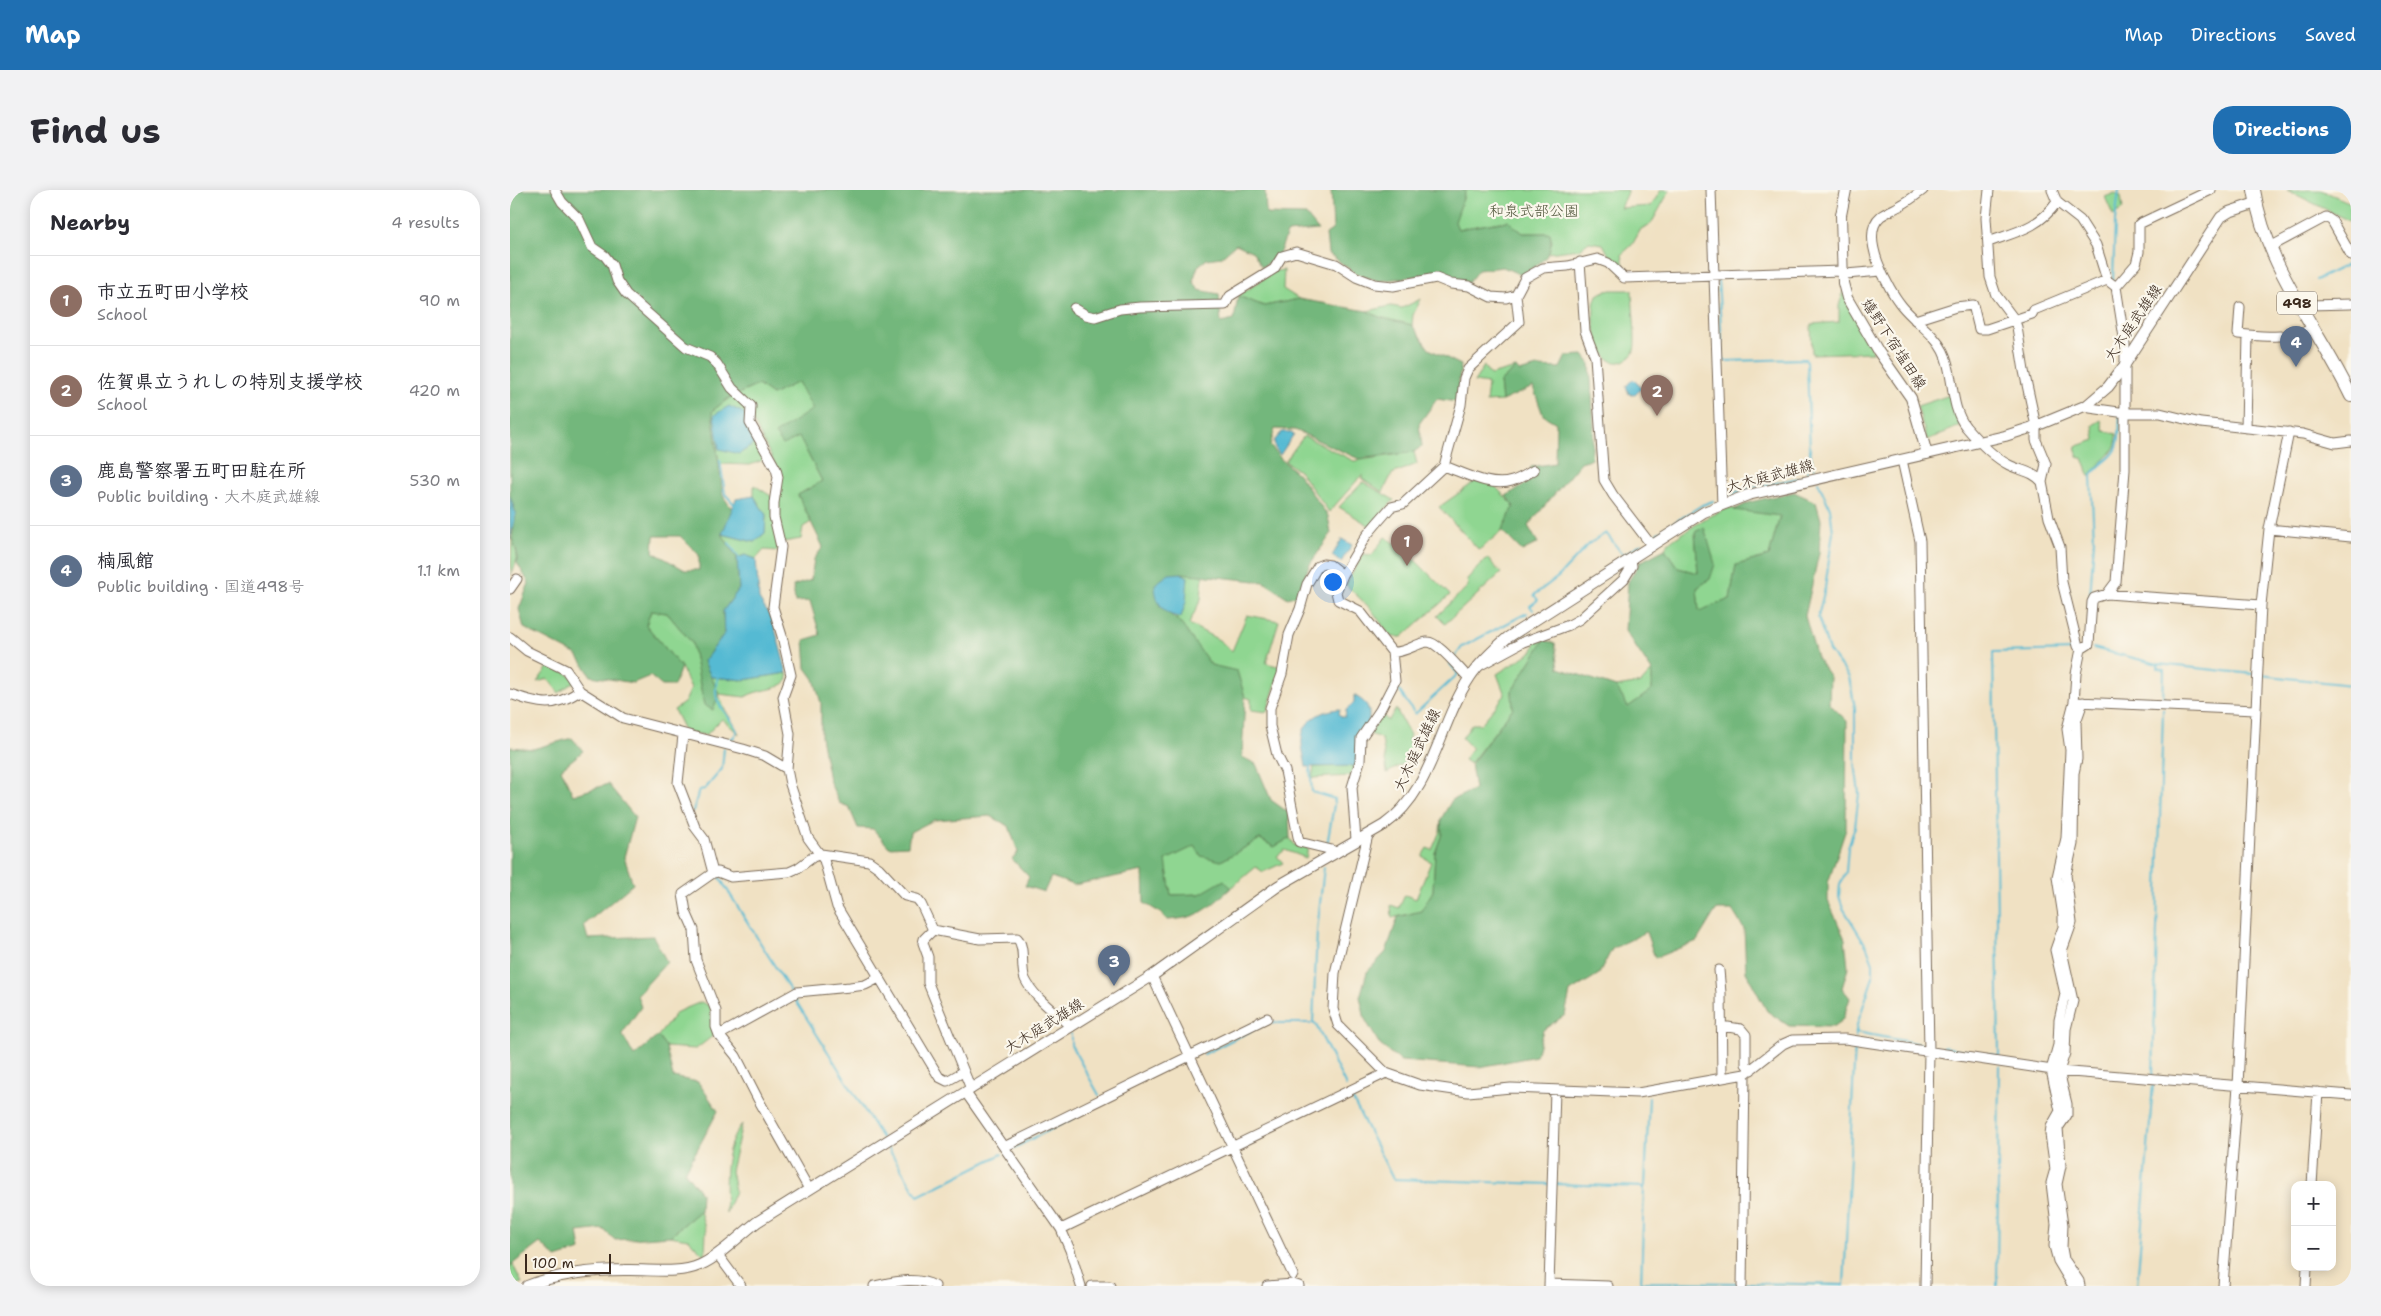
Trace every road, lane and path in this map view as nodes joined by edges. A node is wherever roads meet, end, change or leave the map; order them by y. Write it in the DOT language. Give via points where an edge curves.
graph roads {
  1 [pos="555,190"];
  2 [pos="1711,190"];
  3 [pos="1846,190"];
  4 [pos="1923,190"];
  5 [pos="1989,190"];
  6 [pos="2052,190"];
  7 [pos="2211,190"];
  8 [pos="2254,190"];
  9 [pos="2057,202"];
  10 [pos="2256,203"];
  11 [pos="1988,242"];
  12 [pos="2270,247"];
  13 [pos="2351,255"];
  14 [pos="1580,262"];
  15 [pos="1842,271"];
  16 [pos="1879,271"];
  17 [pos="1718,275"];
  18 [pos="2107,280"];
  19 [pos="2116,287"];
  20 [pos="2291,293"];
  21 [pos="1516,295"];
  22 [pos="2351,304"];
  23 [pos="2240,307"];
  24 [pos="1074,308"];
  25 [pos="2014,319"];
  26 [pos="1915,320"];
  27 [pos="2313,328"];
  28 [pos="2248,335"];
  29 [pos="2124,366"];
  30 [pos="2351,396"];
  31 [pos="2087,405"];
  32 [pos="2126,412"];
  33 [pos="2036,426"];
  34 [pos="2246,428"];
  35 [pos="2288,432"];
  36 [pos="1981,441"];
  37 [pos="2351,442"];
  38 [pos="1927,454"];
  39 [pos="1902,460"];
  40 [pos="1444,466"];
  41 [pos="1534,470"];
  42 [pos="2042,482"];
  43 [pos="1722,504"];
  44 [pos="2269,528"];
  45 [pos="2351,537"];
  46 [pos="1652,546"];
  47 [pos="1631,560"];
  48 [pos="1343,575"];
  49 [pos="517,579"];
  50 [pos="510,589"];
  51 [pos="2107,594"];
  52 [pos="2261,605"];
  53 [pos="510,637"];
  54 [pos="1392,652"];
  55 [pos="2081,654"];
  56 [pos="1476,668"];
  57 [pos="1469,678"];
  58 [pos="580,691"];
  59 [pos="510,694"];
  60 [pos="2079,702"];
  61 [pos="2255,710"];
  62 [pos="683,735"];
  63 [pos="786,769"];
  64 [pos="1368,834"];
  65 [pos="1356,840"];
  66 [pos="1336,853"];
  67 [pos="821,854"];
  68 [pos="713,873"];
  69 [pos="933,930"];
  70 [pos="1719,970"];
  71 [pos="1152,976"];
  72 [pos="879,978"];
  73 [pos="1267,1018"];
  74 [pos="1722,1026"];
  75 [pos="1071,1027"];
  76 [pos="719,1035"];
  77 [pos="1929,1051"];
  78 [pos="1191,1059"];
  79 [pos="2055,1071"];
  80 [pos="963,1072"];
  81 [pos="1748,1072"];
  82 [pos="1386,1073"];
  83 [pos="1722,1078"];
  84 [pos="2238,1086"];
  85 [pos="1555,1090"];
  86 [pos="968,1091"];
  87 [pos="2318,1092"];
  88 [pos="2351,1095"];
  89 [pos="1004,1147"];
  90 [pos="1232,1147"];
  91 [pos="2312,1181"];
  92 [pos="809,1189"];
  93 [pos="1061,1229"];
  94 [pos="718,1255"];
  95 [pos="2307,1271"];
  96 [pos="1293,1274"];
  97 [pos="1742,1283"];
  98 [pos="1549,1285"];
  99 [pos="527,1286"];
  100 [pos="741,1286"];
  101 [pos="874,1286"];
  102 [pos="935,1286"];
  103 [pos="1081,1286"];
  104 [pos="1092,1286"];
  105 [pos="1110,1286"];
  106 [pos="1267,1286"];
  107 [pos="1299,1286"];
  108 [pos="1608,1286"];
  109 [pos="1925,1286"];
  110 [pos="2073,1286"];
  111 [pos="2080,1286"];
  112 [pos="2223,1286"];
  113 [pos="2306,1286"];
  1 -- 63 [label="street" via="579,219 592,247 612,265 626,294 686,347 710,357 732,388 751,406 750,423 778,477 774,502 781,547 773,607 791,675 783,697 790,734"];
  2 -- 17 [label="street"];
  3 -- 15 [label="main road, 嬉野下宿塩田線" via="1841,215"];
  4 -- 16 [label="street" via="1880,217 1874,226 1874,250"];
  5 -- 11 [label="street"];
  6 -- 9 [label="street"];
  7 -- 19 [label="street" via="2139,224 2136,264"];
  8 -- 10 [label="highway, 498"];
  9 -- 11 [label="street" via="2034,226"];
  9 -- 18 [label="street" via="2080,220 2096,245"];
  10 -- 12 [label="highway, 498"];
  10 -- 29 [label="main road, 大木庭武雄線" via="2229,212 2217,222"];
  11 -- 25 [label="street" via="1990,277 1996,295"];
  12 -- 13 [label="street" via="2326,217 2332,221"];
  12 -- 20 [label="highway, 498"];
  14 -- 17 [label="street" via="1597,259 1608,262 1624,278"];
  14 -- 21 [label="street" via="1543,268 1526,278"];
  14 -- 46 [label="street" via="1585,331 1595,357 1604,480"];
  15 -- 16 [label="street" via="1846,274"];
  15 -- 17 [label="street"];
  15 -- 38 [label="main road, 嬉野下宿塩田線" via="1847,298 1856,316 1911,398"];
  16 -- 26 [label="street"];
  17 -- 43 [label="street"];
  18 -- 19 [label="street"];
  18 -- 25 [label="street"];
  19 -- 29 [label="street" via="2125,344"];
  20 -- 22 [label="street" via="2308,305"];
  20 -- 27 [label="highway, 498"];
  21 -- 24 [label="street" via="1491,297 1469,286 1436,278 1393,286 1374,284 1336,264 1296,252 1282,256 1274,269 1230,296 1225,305 1140,306 1095,317"];
  21 -- 40 [label="street" via="1519,322 1472,366 1464,378 1461,405"];
  23 -- 28 [label="street" via="2238,334"];
  25 -- 26 [label="street" via="1979,329 1973,305"];
  25 -- 33 [label="street"];
  26 -- 36 [label="street" via="1936,339 1944,352 1960,418"];
  27 -- 28 [label="street" via="2303,334"];
  27 -- 30 [label="highway, 498"];
  28 -- 34 [label="street"];
  29 -- 31 [label="main road, 大木庭武雄線" via="2108,387"];
  29 -- 32 [label="street"];
  31 -- 32 [label="street"];
  31 -- 33 [label="main road, 大木庭武雄線"];
  32 -- 34 [label="street" via="2160,413 2201,423"];
  32 -- 51 [label="street" via="2126,470 2116,582"];
  33 -- 36 [label="main road, 大木庭武雄線"];
  33 -- 42 [label="street" via="2036,440 2046,464"];
  34 -- 35 [label="street"];
  35 -- 37 [label="street" via="2334,443"];
  35 -- 44 [label="street"];
  36 -- 38 [label="main road, 大木庭武雄線"];
  36 -- 42 [label="street" via="1994,455 2032,473"];
  38 -- 39 [label="main road, 大木庭武雄線"];
  39 -- 43 [label="main road, 大木庭武雄線" via="1748,495"];
  39 -- 77 [label="street" via="1920,541"];
  40 -- 41 [label="street" via="1495,482 1512,481"];
  40 -- 48 [label="street" via="1403,504 1392,507 1366,536"];
  42 -- 55 [label="street" via="2049,518 2060,547 2062,582"];
  43 -- 46 [label="main road, 大木庭武雄線"];
  44 -- 45 [label="street"];
  44 -- 52 [label="street"];
  46 -- 47 [label="main road, 大木庭武雄線"];
  47 -- 56 [label="main road, 大木庭武雄線" via="1507,638"];
  47 -- 56 [label="street" via="1632,566 1624,579 1580,619 1523,642"];
  48 -- 54 [label="street" via="1336,597 1360,611"];
  48 -- 66 [label="street" via="1323,564 1318,566 1306,584 1289,635 1269,718 1277,755 1285,771 1299,842"];
  49 -- 50 [label="street"];
  51 -- 52 [label="street"];
  51 -- 55 [label="street" via="2094,598 2092,602 2089,644"];
  52 -- 61 [label="street"];
  53 -- 58 [label="street" via="527,651 566,670"];
  54 -- 57 [label="street" via="1427,642 1436,644"];
  54 -- 65 [label="street" via="1395,682 1361,738 1360,761 1352,787"];
  55 -- 60 [label="street" via="2076,674"];
  56 -- 57 [label="main road, 大木庭武雄線"];
  57 -- 64 [label="main road, 大木庭武雄線" via="1420,786 1397,816"];
  58 -- 59 [label="street" via="553,704 539,704"];
  58 -- 62 [label="street" via="623,718"];
  60 -- 61 [label="street"];
  60 -- 79 [label="street" via="2073,844 2066,875 2072,922 2062,951 2073,1002 2066,1029 2065,1053"];
  61 -- 84 [label="street"];
  62 -- 63 [label="street" via="765,756"];
  62 -- 68 [label="street" via="678,783 695,827 704,840"];
  63 -- 67 [label="street" via="808,838"];
  64 -- 65 [label="main road, 大木庭武雄線"];
  64 -- 82 [label="street" via="1335,973 1333,1009 1338,1025"];
  65 -- 66 [label="main road, 大木庭武雄線"];
  66 -- 71 [label="main road, 大木庭武雄線" via="1245,908"];
  67 -- 68 [label="street" via="789,872 731,877"];
  67 -- 69 [label="street" via="869,861 880,868 906,896 922,904"];
  67 -- 72 [label="street" via="837,907"];
  68 -- 76 [label="street" via="685,891 682,900 694,930 696,960 713,1003"];
  69 -- 75 [label="street" via="980,939 1017,938 1030,989"];
  69 -- 80 [label="street" via="923,943 928,957 928,983"];
  70 -- 74 [label="street"];
  71 -- 75 [label="main road, 大木庭武雄線"];
  71 -- 78 [label="street"];
  72 -- 76 [label="street" via="865,985 792,994"];
  72 -- 80 [label="street" via="939,1077 947,1081"];
  73 -- 78 [label="street"];
  74 -- 81 [label="street" via="1741,1029 1746,1035"];
  74 -- 83 [label="street"];
  75 -- 86 [label="main road, 大木庭武雄線"];
  76 -- 92 [label="street" via="736,1056"];
  77 -- 79 [label="street"];
  77 -- 81 [label="street" via="1855,1039 1792,1040"];
  77 -- 109 [label="street"];
  78 -- 89 [label="street"];
  78 -- 90 [label="street"];
  79 -- 84 [label="street"];
  79 -- 110 [label="street" via="2060,1111 2050,1134 2055,1169 2051,1183 2056,1224 2054,1246 2058,1261"];
  79 -- 111 [label="street" via="2067,1104 2067,1115 2058,1128 2061,1156 2057,1184 2063,1225 2062,1248"];
  80 -- 86 [label="street"];
  81 -- 83 [label="street"];
  81 -- 97 [label="street"];
  82 -- 85 [label="street" via="1420,1086 1446,1090"];
  82 -- 90 [label="street"];
  83 -- 85 [label="street" via="1638,1093"];
  84 -- 87 [label="street"];
  84 -- 112 [label="street"];
  85 -- 98 [label="street"];
  86 -- 89 [label="street"];
  86 -- 92 [label="main road, 大木庭武雄線"];
  87 -- 88 [label="street"];
  87 -- 91 [label="street"];
  89 -- 93 [label="street"];
  90 -- 93 [label="street"];
  90 -- 96 [label="street"];
  92 -- 94 [label="main road, 大木庭武雄線" via="757,1222"];
  93 -- 103 [label="street"];
  94 -- 99 [label="main road, 大木庭武雄線" via="682,1270 589,1271"];
  94 -- 100 [label="street"];
  95 -- 113 [label="street"];
  98 -- 108 [label="street"];
  101 -- 102 [label="street" via="897,1281 925,1281"];
  104 -- 105 [label="street"];
  106 -- 107 [label="street"];
}
